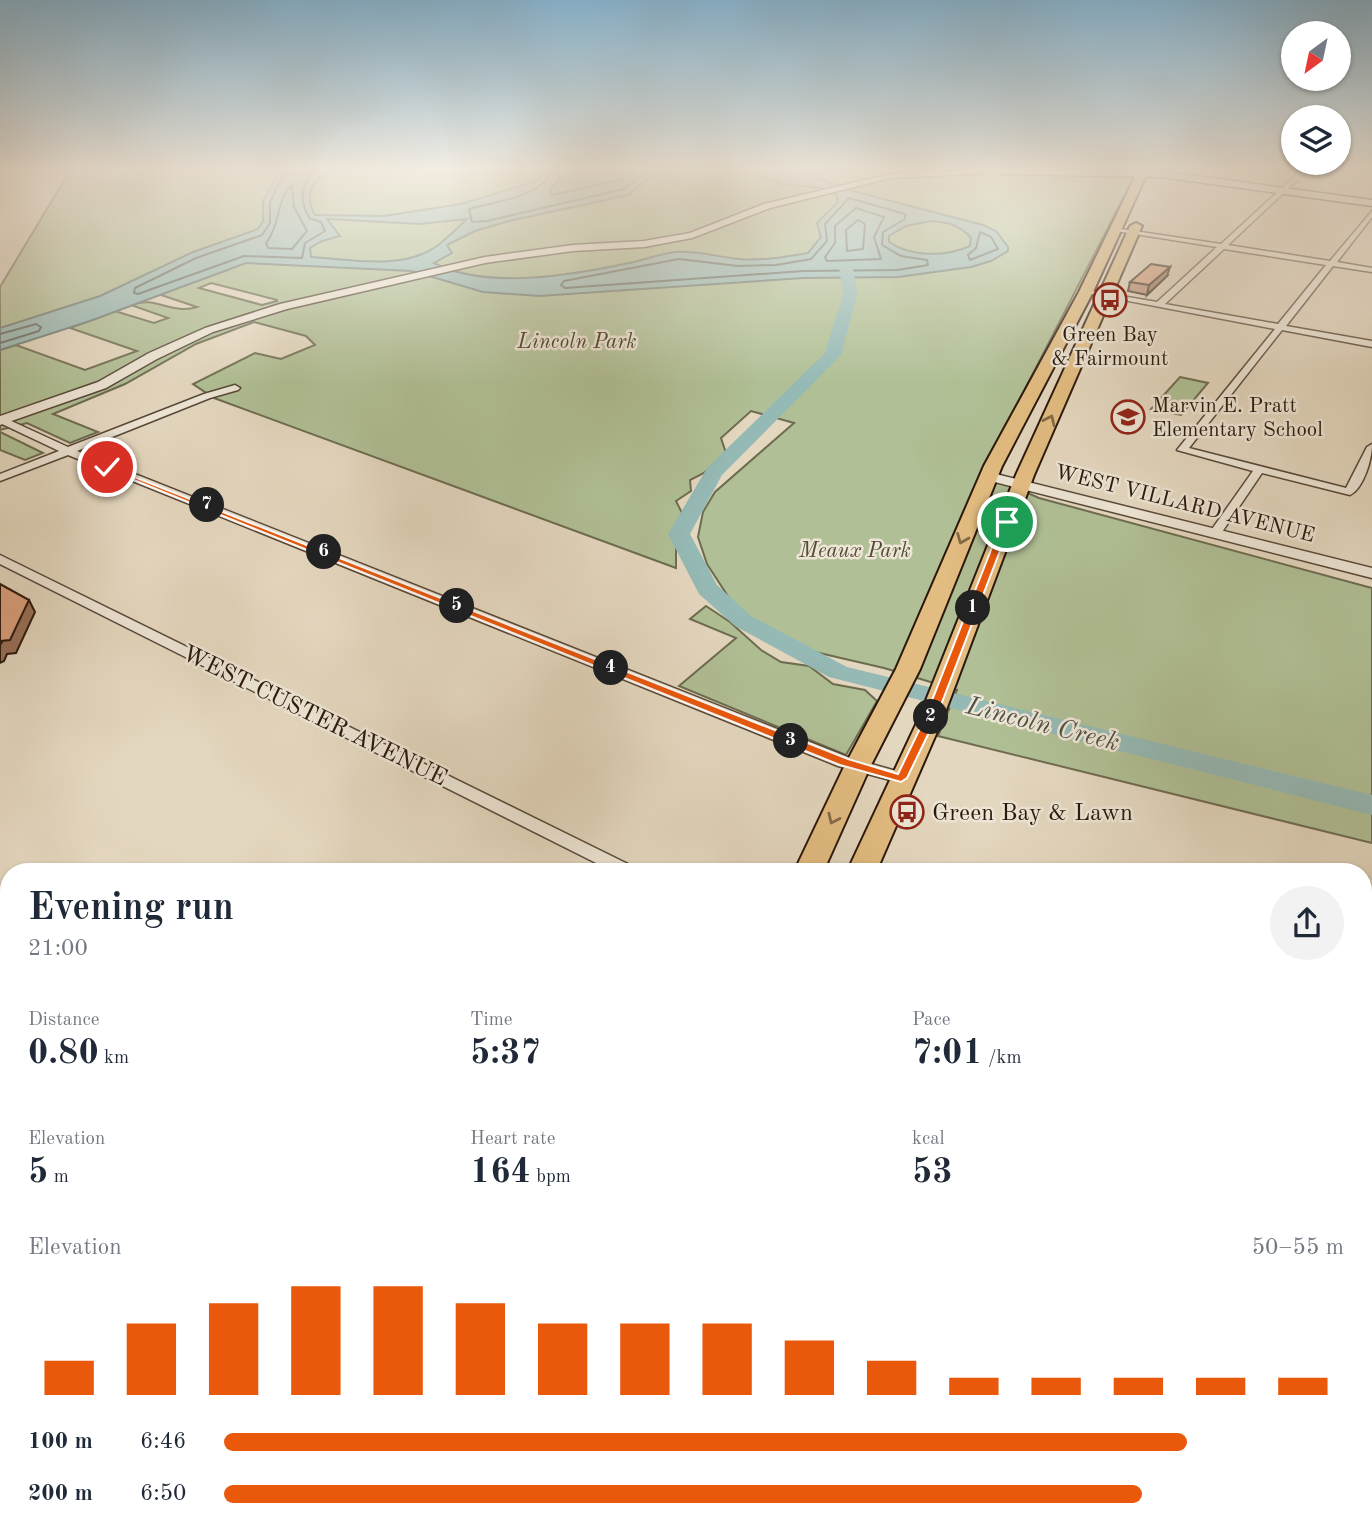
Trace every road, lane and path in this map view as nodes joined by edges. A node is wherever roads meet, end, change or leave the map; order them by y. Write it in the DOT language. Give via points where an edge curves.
graph roads {
  1 [pos="662,241"];
  2 [pos="1110,241"];
  3 [pos="1130,241"];
  4 [pos="1188,241"];
  5 [pos="1228,241"];
  6 [pos="1350,241"];
  7 [pos="1222,246"];
  8 [pos="1332,264"];
  9 [pos="1372,270"];
  10 [pos="1086,292"];
  11 [pos="1107,295"];
  12 [pos="1160,304"];
  13 [pos="1281,327"];
  14 [pos="1372,344"];
  15 [pos="234,388"];
  16 [pos="1,421"];
  17 [pos="1372,447"];
  18 [pos="68,451"];
  19 [pos="1259,470"];
  20 [pos="988,476"];
  21 [pos="0,478"];
  22 [pos="1022,482"];
  23 [pos="1216,532"];
  24 [pos="0,559"];
  25 [pos="1372,573"];
  26 [pos="908,669"];
  27 [pos="888,710"];
  28 [pos="917,745"];
  29 [pos="857,767"];
  30 [pos="901,778"];
  31 [pos="612,863"];
  32 [pos="812,863"];
  33 [pos="865,863"];
  1 -- 16 [label="street" via="530,253 284,306 229,322 102,385"];
  2 -- 10 [label="main road"];
  3 -- 11 [label="main road"];
  4 -- 7 [label="street"];
  5 -- 7 [label="street"];
  6 -- 8 [label="street"];
  7 -- 8 [label="street"];
  7 -- 12 [label="street"];
  8 -- 9 [label="street"];
  8 -- 13 [label="street"];
  10 -- 11 [label="street"];
  10 -- 20 [label="main road"];
  11 -- 12 [label="street"];
  22 -- 11 [label="main road, one-way"];
  12 -- 13 [label="street"];
  13 -- 14 [label="street"];
  13 -- 19 [label="street" via="1182,450"];
  15 -- 18 [label="street"];
  16 -- 18 [label="street"];
  17 -- 19 [label="street" via="1350,492"];
  18 -- 21 [label="street"];
  18 -- 29 [label="street"];
  19 -- 23 [label="street"];
  20 -- 22 [label="street, WEST VILLARD AVENUE"];
  20 -- 26 [label="main road, one-way"];
  22 -- 23 [label="street, WEST VILLARD AVENUE"];
  22 -- 28 [label="main road"];
  23 -- 25 [label="street, WEST VILLARD AVENUE"];
  24 -- 31 [label="street, WEST CUSTER AVENUE"];
  26 -- 27 [label="main road"];
  27 -- 28 [label="main road" via="903,734"];
  27 -- 29 [label="main road"];
  28 -- 30 [label="main road"];
  29 -- 30 [label="street"];
  29 -- 32 [label="main road, one-way"];
  30 -- 33 [label="main road"];
}
